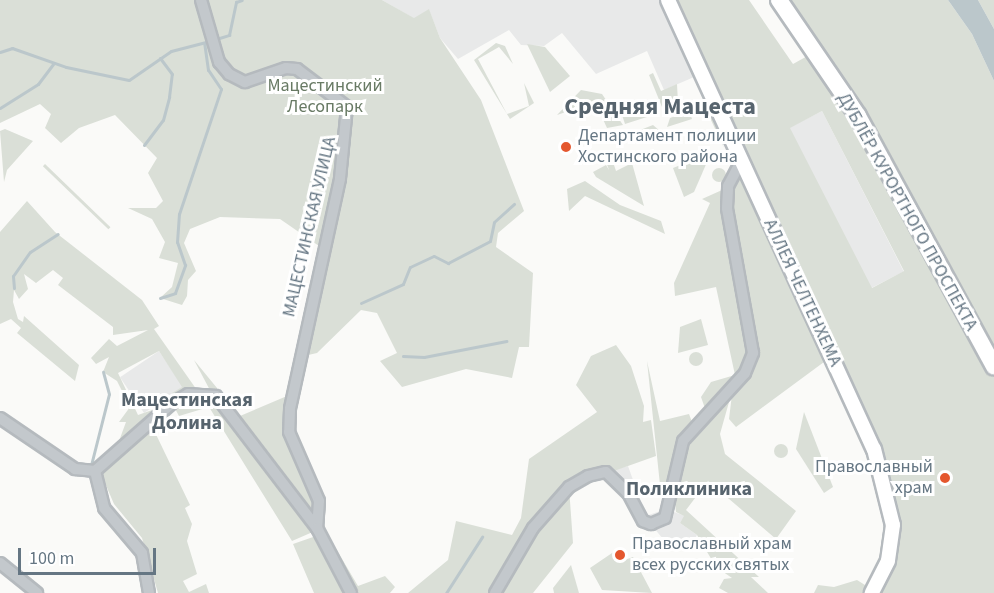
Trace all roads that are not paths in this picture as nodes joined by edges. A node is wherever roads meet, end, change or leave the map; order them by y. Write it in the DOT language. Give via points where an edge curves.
graph roads {
  1 [pos="201,0"];
  2 [pos="668,0"];
  3 [pos="779,0"];
  4 [pos="741,162"];
  5 [pos="994,366"];
  6 [pos="0,418"];
  7 [pos="96,471"];
  8 [pos="317,528"];
  9 [pos="0,563"];
  10 [pos="37,593"];
  11 [pos="149,593"];
  12 [pos="351,593"];
  13 [pos="495,593"];
  14 [pos="872,593"];
  1 -- 8 [label="street, МАЦЕСТИНСКАЯ УЛИЦА" via="222,68 237,80 297,69 347,107 340,179 290,409 289,432 319,501"];
  2 -- 4 [label="main road, АЛЛЕЯ ЧЕЛТЕНХЕМА"];
  3 -- 5 [label="highway, ДУБЛЁР КУРОРТНОГО ПРОСПЕКТА" via="858,116"];
  4 -- 13 [label="street" via="728,186 727,208 753,353 745,372 683,441 665,518 651,524 643,521 628,493 606,472 588,476 569,487 533,528"];
  4 -- 14 [label="main road, АЛЛЕЯ ЧЕЛТЕНХЕМА" via="878,462 893,525 888,561"];
  6 -- 7 [label="street" via="75,469"];
  7 -- 8 [label="street, МАЦЕСТИНСКАЯ УЛИЦА" via="172,403 203,393 216,396"];
  7 -- 11 [label="street" via="104,508 142,553"];
  8 -- 12 [label="street, МАЦЕСТИНСКАЯ УЛИЦА"];
  9 -- 10 [label="street"];
}
